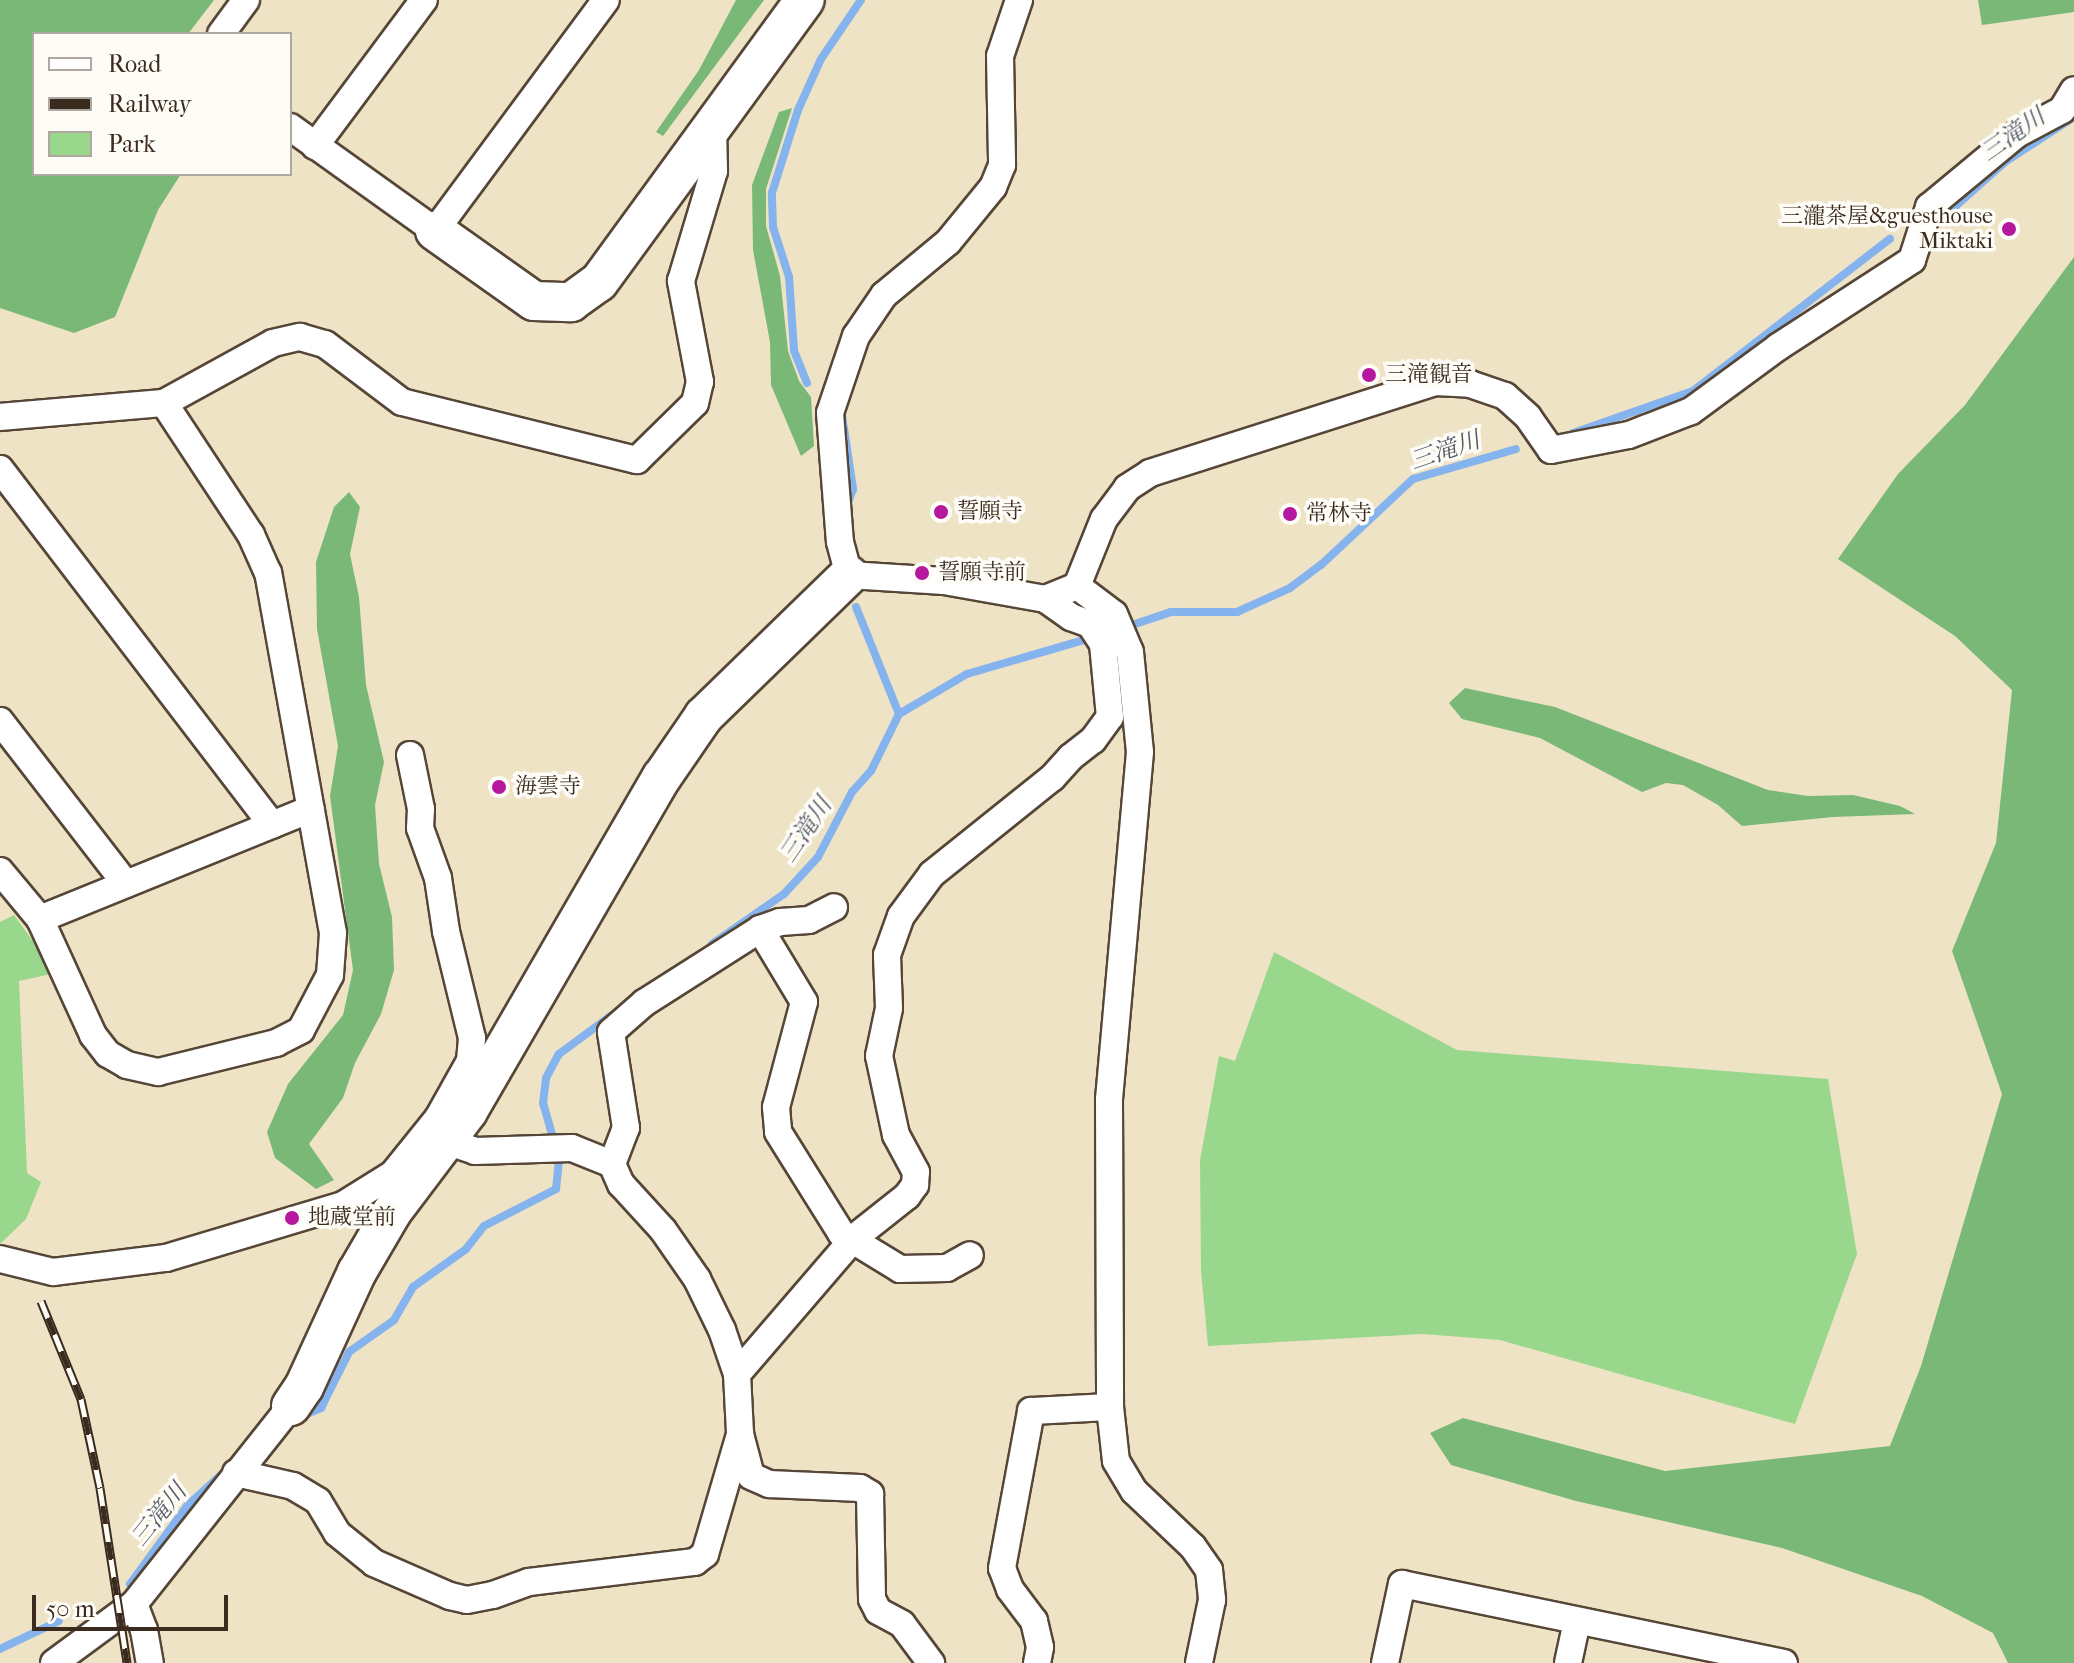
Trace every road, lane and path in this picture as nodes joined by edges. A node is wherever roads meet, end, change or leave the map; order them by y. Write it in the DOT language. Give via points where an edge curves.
graph roads {
  1 [pos="246,0"];
  2 [pos="424,0"];
  3 [pos="606,0"];
  4 [pos="805,0"];
  5 [pos="1019,0"];
  6 [pos="222,32"];
  7 [pos="2074,90"];
  8 [pos="713,127"];
  9 [pos="292,129"];
  10 [pos="315,146"];
  11 [pos="435,231"];
  12 [pos="164,403"];
  13 [pos="0,417"];
  14 [pos="0,469"];
  15 [pos="849,575"];
  16 [pos="1077,586"];
  17 [pos="1045,599"];
  18 [pos="0,721"];
  19 [pos="410,755"];
  20 [pos="311,809"];
  21 [pos="272,825"];
  22 [pos="0,871"];
  23 [pos="126,884"];
  24 [pos="834,907"];
  25 [pos="40,919"];
  26 [pos="760,929"];
  27 [pos="445,1141"];
  28 [pos="612,1164"];
  29 [pos="402,1180"];
  30 [pos="854,1238"];
  31 [pos="970,1255"];
  32 [pos="0,1259"];
  33 [pos="737,1374"];
  34 [pos="291,1406"];
  35 [pos="1110,1407"];
  36 [pos="740,1434"];
  37 [pos="236,1473"];
  38 [pos="134,1604"];
  39 [pos="1577,1621"];
  40 [pos="1751,1659"];
  41 [pos="54,1663"];
  42 [pos="150,1663"];
  43 [pos="931,1663"];
  44 [pos="1037,1663"];
  45 [pos="1199,1663"];
  46 [pos="1385,1663"];
  47 [pos="1568,1663"];
  48 [pos="1784,1663"];
  1 -- 6 [label="street"];
  2 -- 10 [label="street"];
  3 -- 11 [label="street"];
  4 -- 8 [label="street"];
  5 -- 15 [label="street" via="1000,56 1002,165 993,187 948,242 884,295 856,336 830,413 840,542"];
  7 -- 16 [label="street" via="2062,110 2017,134 1929,207 1912,260 1691,411 1629,435 1551,450 1505,396 1470,384 1435,382 1150,473 1127,488 1104,519"];
  8 -- 11 [label="street" via="599,282 571,302 534,301"];
  8 -- 12 [label="street" via="714,171 681,281 700,382 695,403 637,460 402,402 325,344 300,337 273,343"];
  9 -- 10 [label="street"];
  10 -- 11 [label="street"];
  12 -- 13 [label="street"];
  12 -- 20 [label="street" via="251,535 268,573"];
  14 -- 21 [label="street"];
  15 -- 17 [label="street" via="944,581"];
  15 -- 27 [label="street" via="704,716 662,777 468,1111"];
  16 -- 17 [label="street"];
  16 -- 35 [label="street" via="1114,614 1130,652 1140,752 1109,1100"];
  17 -- 30 [label="street" via="1090,624 1103,644 1110,717 1052,778 932,874 901,916 887,955 889,1008 879,1056 896,1135 916,1172 915,1185"];
  18 -- 23 [label="street"];
  19 -- 29 [label="street" via="420,828 438,878 472,1038 470,1061"];
  20 -- 21 [label="street"];
  20 -- 25 [label="street" via="333,933 330,975 301,1030 276,1043 158,1072 127,1065 108,1054 93,1035"];
  21 -- 23 [label="street"];
  22 -- 25 [label="street"];
  23 -- 25 [label="street"];
  24 -- 26 [label="street" via="809,920"];
  26 -- 28 [label="street" via="644,1003 611,1032 626,1128"];
  26 -- 30 [label="street" via="804,1002 776,1107 778,1132 841,1233"];
  27 -- 28 [label="street" via="475,1151 572,1148"];
  27 -- 29 [label="street"];
  28 -- 33 [label="street" via="621,1184 663,1230 697,1279"];
  29 -- 32 [label="street" via="343,1205 166,1258 53,1272"];
  29 -- 34 [label="street" via="392,1212"];
  30 -- 31 [label="street" via="900,1269 947,1268"];
  30 -- 33 [label="street"];
  33 -- 36 [label="street"];
  34 -- 37 [label="street"];
  35 -- 44 [label="street" via="1031,1411 1002,1568 1010,1589 1034,1621 1040,1647"];
  35 -- 45 [label="street" via="1116,1461 1128,1481 1209,1570 1212,1600"];
  36 -- 37 [label="street" via="705,1554 695,1562 529,1582 467,1600 374,1563 337,1533 318,1501 293,1486"];
  36 -- 43 [label="street" via="751,1476 769,1484 860,1488 870,1494 872,1599 878,1611 902,1624"];
  37 -- 38 [label="street"];
  38 -- 41 [label="street"];
  38 -- 42 [label="street"];
  39 -- 40 [label="street"];
  39 -- 46 [label="street" via="1402,1584"];
  39 -- 47 [label="street"];
  40 -- 48 [label="street"];
}
